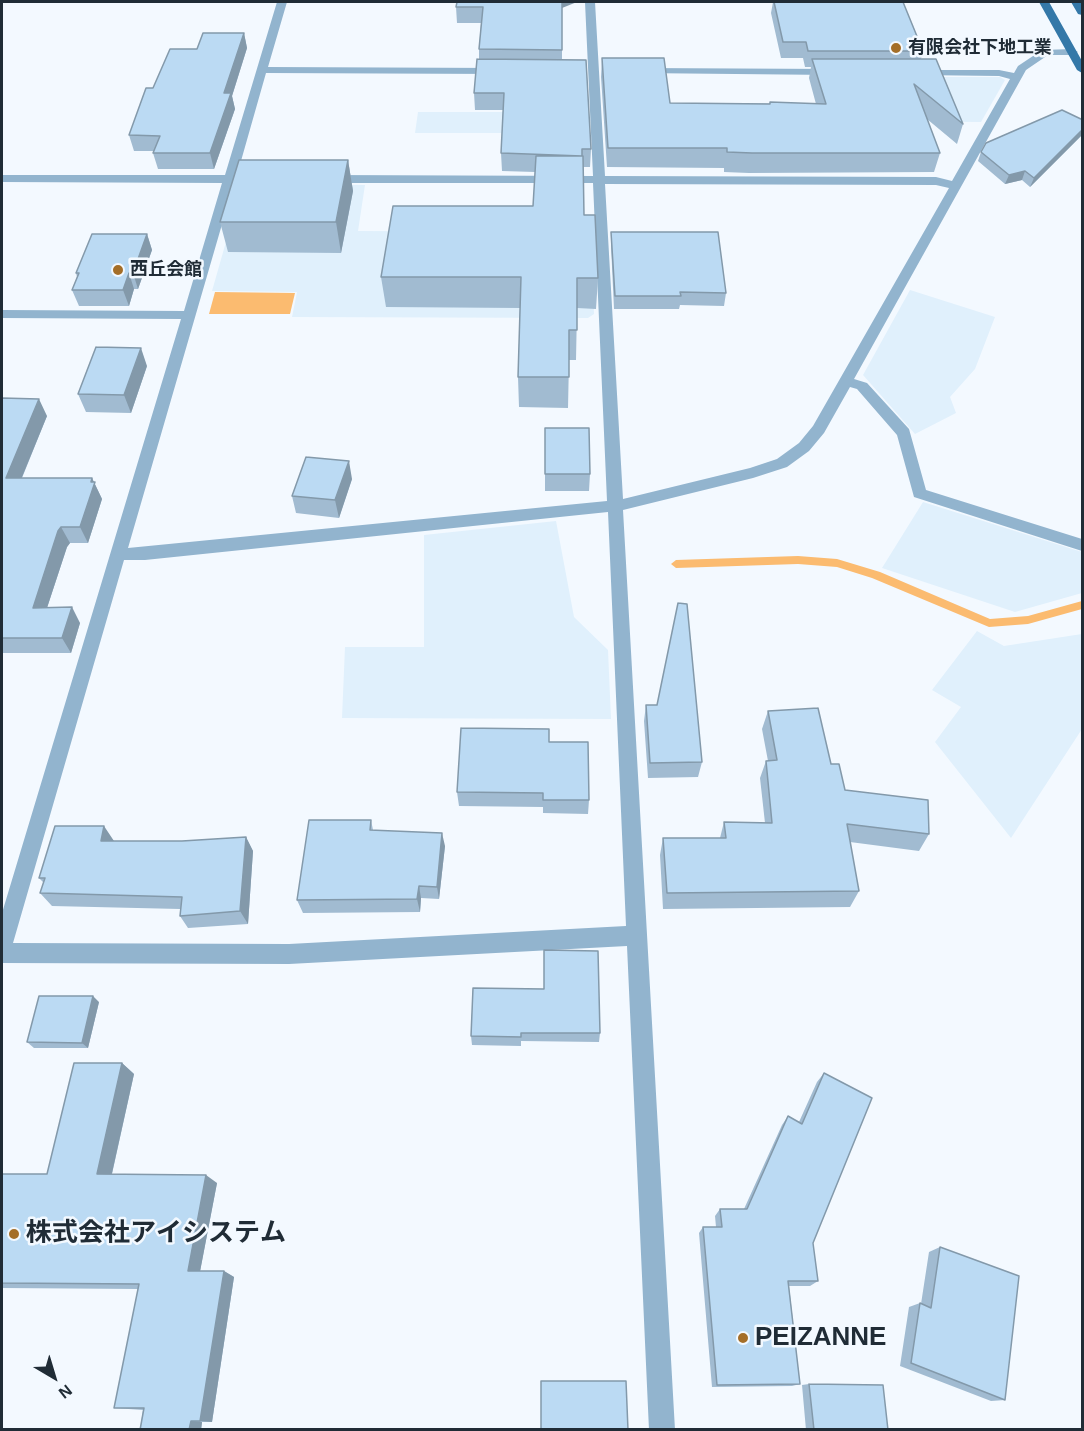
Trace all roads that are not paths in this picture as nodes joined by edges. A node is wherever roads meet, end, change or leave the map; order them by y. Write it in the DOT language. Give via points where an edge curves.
graph roads {
  1 [pos="282,2"];
  2 [pos="590,2"];
  3 [pos="1044,2"];
  4 [pos="1076,2"];
  5 [pos="1083,12"];
  6 [pos="1072,52"];
  7 [pos="262,70"];
  8 [pos="1083,70"];
  9 [pos="511,71"];
  10 [pos="629,71"];
  11 [pos="844,72"];
  12 [pos="904,72"];
  13 [pos="1017,77"];
  14 [pos="2,178"];
  15 [pos="229,179"];
  16 [pos="253,179"];
  17 [pos="313,179"];
  18 [pos="598,180"];
  19 [pos="956,186"];
  20 [pos="2,314"];
  21 [pos="189,315"];
  22 [pos="846,381"];
  23 [pos="615,506"];
  24 [pos="1083,544"];
  25 [pos="118,554"];
  26 [pos="637,936"];
  27 [pos="2,945"];
  28 [pos="2,953"];
  29 [pos="662,1430"];
  1 -- 7 [label="street"];
  2 -- 18 [label="street"];
  3 -- 6 [label="main road"];
  4 -- 5 [label="main road"];
  6 -- 8 [label="main road"];
  6 -- 13 [label="street" via="1046,52 1022,68"];
  7 -- 9 [label="street"];
  7 -- 15 [label="street"];
  10 -- 11 [label="street"];
  12 -- 13 [label="street" via="999,73"];
  13 -- 19 [label="street"];
  14 -- 15 [label="street"];
  15 -- 16 [label="street"];
  15 -- 21 [label="street"];
  17 -- 18 [label="street"];
  18 -- 19 [label="street" via="936,180"];
  18 -- 23 [label="street"];
  19 -- 22 [label="street"];
  20 -- 21 [label="street"];
  21 -- 25 [label="street"];
  22 -- 23 [label="street" via="819,429 804,447 782,463"];
  22 -- 24 [label="street" via="862,386 904,433 919,493"];
  23 -- 25 [label="street"];
  23 -- 26 [label="street"];
  25 -- 27 [label="street"];
  26 -- 28 [label="street" via="289,954"];
  26 -- 29 [label="street"];
}
